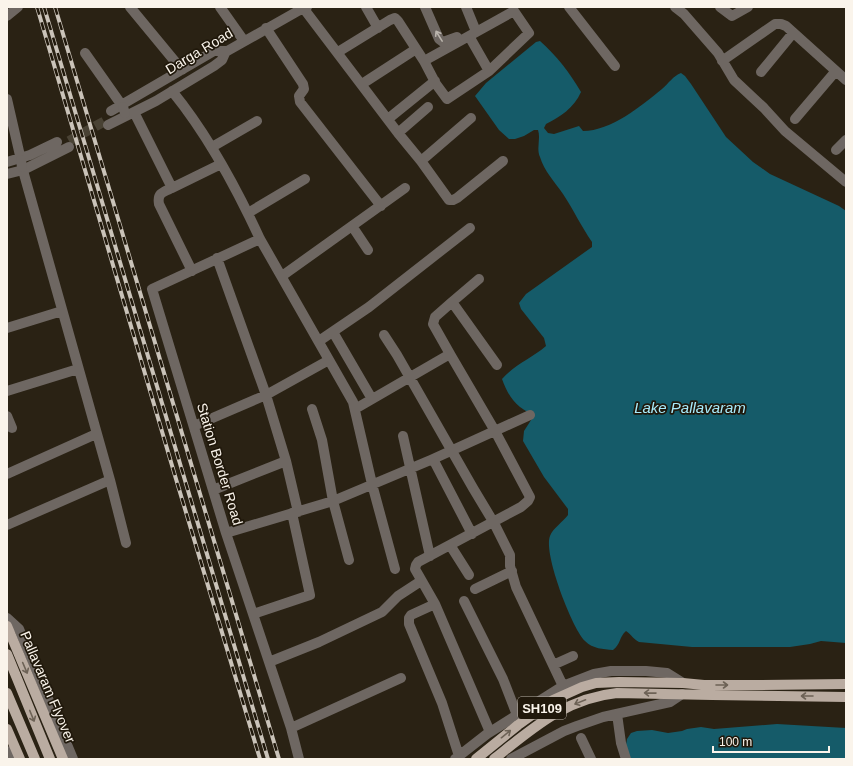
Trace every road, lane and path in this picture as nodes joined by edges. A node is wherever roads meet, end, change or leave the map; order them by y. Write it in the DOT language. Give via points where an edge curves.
graph roads {
  1 [pos="18,7"];
  2 [pos="130,7"];
  3 [pos="220,7"];
  4 [pos="366,7"];
  5 [pos="425,7"];
  6 [pos="466,7"];
  7 [pos="504,7"];
  8 [pos="569,7"];
  9 [pos="675,7"];
  10 [pos="720,7"];
  11 [pos="748,7"];
  12 [pos="299,9"];
  13 [pos="7,16"];
  14 [pos="266,28"];
  15 [pos="378,28"];
  16 [pos="472,33"];
  17 [pos="793,33"];
  18 [pos="244,41"];
  19 [pos="416,49"];
  20 [pos="226,51"];
  21 [pos="85,52"];
  22 [pos="338,52"];
  23 [pos="424,61"];
  24 [pos="722,61"];
  25 [pos="615,66"];
  26 [pos="182,70"];
  27 [pos="489,71"];
  28 [pos="761,72"];
  29 [pos="835,72"];
  30 [pos="846,80"];
  31 [pos="435,81"];
  32 [pos="362,84"];
  33 [pos="172,90"];
  34 [pos="7,99"];
  35 [pos="428,107"];
  36 [pos="126,110"];
  37 [pos="111,111"];
  38 [pos="471,118"];
  39 [pos="388,119"];
  40 [pos="795,119"];
  41 [pos="257,121"];
  42 [pos="398,133"];
  43 [pos="846,140"];
  44 [pos="56,142"];
  45 [pos="212,147"];
  46 [pos="836,150"];
  47 [pos="421,161"];
  48 [pos="503,161"];
  49 [pos="7,162"];
  50 [pos="22,164"];
  51 [pos="221,164"];
  52 [pos="7,168"];
  53 [pos="7,174"];
  54 [pos="305,179"];
  55 [pos="846,182"];
  56 [pos="172,188"];
  57 [pos="405,188"];
  58 [pos="381,206"];
  59 [pos="248,213"];
  60 [pos="352,226"];
  61 [pos="470,228"];
  62 [pos="260,238"];
  63 [pos="368,250"];
  64 [pos="217,258"];
  65 [pos="192,271"];
  66 [pos="282,276"];
  67 [pos="479,279"];
  68 [pos="452,302"];
  69 [pos="62,311"];
  70 [pos="7,328"];
  71 [pos="332,332"];
  72 [pos="384,335"];
  73 [pos="319,342"];
  74 [pos="450,354"];
  75 [pos="329,360"];
  76 [pos="497,365"];
  77 [pos="78,369"];
  78 [pos="410,376"];
  79 [pos="7,391"];
  80 [pos="266,395"];
  81 [pos="372,399"];
  82 [pos="312,409"];
  83 [pos="355,409"];
  84 [pos="530,415"];
  85 [pos="7,416"];
  86 [pos="194,426"];
  87 [pos="12,428"];
  88 [pos="495,431"];
  89 [pos="96,434"];
  90 [pos="403,436"];
  91 [pos="452,449"];
  92 [pos="433,458"];
  93 [pos="286,461"];
  94 [pos="410,467"];
  95 [pos="7,474"];
  96 [pos="110,480"];
  97 [pos="372,484"];
  98 [pos="213,490"];
  99 [pos="333,501"];
  100 [pos="295,513"];
  101 [pos="494,523"];
  102 [pos="7,525"];
  103 [pos="226,533"];
  104 [pos="472,534"];
  105 [pos="126,543"];
  106 [pos="450,545"];
  107 [pos="430,556"];
  108 [pos="349,560"];
  109 [pos="395,569"];
  110 [pos="512,571"];
  111 [pos="469,575"];
  112 [pos="421,581"];
  113 [pos="475,588"];
  114 [pos="464,601"];
  115 [pos="435,604"];
  116 [pos="253,614"];
  117 [pos="7,618"];
  118 [pos="8,629"];
  119 [pos="7,654"];
  120 [pos="573,656"];
  121 [pos="269,662"];
  122 [pos="553,664"];
  123 [pos="401,678"];
  124 [pos="683,683"];
  125 [pos="846,684"];
  126 [pos="563,686"];
  127 [pos="7,693"];
  128 [pos="682,694"];
  129 [pos="846,696"];
  130 [pos="617,714"];
  131 [pos="518,715"];
  132 [pos="7,728"];
  133 [pos="291,728"];
  134 [pos="490,732"];
  135 [pos="581,738"];
  136 [pos="7,752"];
  137 [pos="457,757"];
  138 [pos="10,759"];
  139 [pos="20,759"];
  140 [pos="35,759"];
  141 [pos="50,759"];
  142 [pos="63,759"];
  143 [pos="73,759"];
  144 [pos="299,759"];
  145 [pos="476,759"];
  146 [pos="494,759"];
  147 [pos="511,759"];
  148 [pos="591,759"];
  149 [pos="626,759"];
  1 -- 13 [label="street"];
  2 -- 26 [label="street"];
  3 -- 18 [label="street"];
  4 -- 15 [label="street"];
  16 -- 5 [label="street, one-way" via="443,42 439,39"];
  6 -- 16 [label="street"];
  7 -- 16 [label="street" via="501,15"];
  8 -- 25 [label="street"];
  9 -- 24 [label="street" via="718,53"];
  10 -- 11 [label="street" via="732,16"];
  12 -- 14 [label="street, Darga Road"];
  12 -- 22 [label="street"];
  14 -- 18 [label="street, Darga Road"];
  14 -- 58 [label="street" via="303,84 300,102"];
  15 -- 19 [label="street" via="395,18"];
  15 -- 22 [label="street"];
  16 -- 23 [label="street"];
  16 -- 27 [label="street"];
  16 -- 27 [label="street" via="514,11 529,33"];
  17 -- 24 [label="street" via="781,24 775,24"];
  17 -- 28 [label="street"];
  17 -- 29 [label="street"];
  18 -- 20 [label="street, Darga Road"];
  19 -- 23 [label="street"];
  19 -- 32 [label="street"];
  20 -- 26 [label="street" via="214,51"];
  20 -- 33 [label="street" via="222,60 214,66"];
  20 -- 36 [label="street, Darga Road" via="106,123"];
  21 -- 36 [label="street"];
  22 -- 32 [label="street"];
  23 -- 31 [label="street"];
  24 -- 55 [label="street" via="734,80 786,131"];
  26 -- 36 [label="street"];
  27 -- 31 [label="street" via="447,99"];
  29 -- 30 [label="street"];
  29 -- 40 [label="street"];
  31 -- 39 [label="street"];
  32 -- 39 [label="street"];
  33 -- 36 [label="street"];
  33 -- 45 [label="street"];
  34 -- 50 [label="street"];
  35 -- 42 [label="street"];
  36 -- 37 [label="street"];
  36 -- 56 [label="street"];
  38 -- 47 [label="street"];
  39 -- 42 [label="street"];
  41 -- 45 [label="street"];
  42 -- 47 [label="street"];
  43 -- 46 [label="street"];
  44 -- 50 [label="street" via="30,155"];
  45 -- 51 [label="street"];
  47 -- 48 [label="street" via="449,200 453,200"];
  49 -- 50 [label="street"];
  50 -- 52 [label="street" via="69,144"];
  50 -- 53 [label="street"];
  50 -- 69 [label="street"];
  51 -- 56 [label="street"];
  51 -- 59 [label="street"];
  54 -- 59 [label="street"];
  56 -- 65 [label="street" via="161,194 158,198 159,204"];
  57 -- 58 [label="street"];
  58 -- 60 [label="street"];
  59 -- 62 [label="street"];
  60 -- 63 [label="street"];
  60 -- 66 [label="street"];
  61 -- 71 [label="street" via="368,308"];
  62 -- 64 [label="street, Station Border Road"];
  62 -- 66 [label="street"];
  64 -- 65 [label="street, Station Border Road"];
  64 -- 80 [label="street"];
  65 -- 86 [label="street, Station Border Road" via="152,289"];
  66 -- 73 [label="street"];
  67 -- 68 [label="street"];
  68 -- 74 [label="street" via="433,321"];
  68 -- 76 [label="street"];
  69 -- 70 [label="street"];
  69 -- 77 [label="street"];
  71 -- 73 [label="street"];
  71 -- 81 [label="street"];
  72 -- 78 [label="street"];
  73 -- 75 [label="street"];
  74 -- 78 [label="street"];
  74 -- 88 [label="street"];
  75 -- 80 [label="street"];
  75 -- 83 [label="street"];
  77 -- 79 [label="street"];
  77 -- 89 [label="street"];
  78 -- 81 [label="street"];
  78 -- 91 [label="street"];
  80 -- 86 [label="street"];
  80 -- 93 [label="street"];
  81 -- 83 [label="street"];
  82 -- 99 [label="street" via="322,440"];
  83 -- 97 [label="street"];
  84 -- 88 [label="street"];
  85 -- 87 [label="street"];
  86 -- 98 [label="street, Station Border Road"];
  88 -- 91 [label="street"];
  88 -- 101 [label="street" via="530,497 521,507"];
  89 -- 95 [label="street"];
  89 -- 96 [label="street"];
  90 -- 94 [label="street"];
  91 -- 92 [label="street"];
  91 -- 101 [label="street"];
  92 -- 94 [label="street"];
  92 -- 104 [label="street"];
  93 -- 98 [label="street"];
  93 -- 100 [label="street"];
  94 -- 97 [label="street"];
  94 -- 107 [label="street"];
  96 -- 102 [label="street"];
  96 -- 105 [label="street"];
  97 -- 99 [label="street"];
  97 -- 109 [label="street"];
  98 -- 103 [label="street, Station Border Road"];
  99 -- 100 [label="street"];
  99 -- 108 [label="street"];
  100 -- 103 [label="street"];
  100 -- 116 [label="street" via="310,595"];
  101 -- 104 [label="street"];
  101 -- 110 [label="street" via="510,555"];
  103 -- 116 [label="street, Station Border Road"];
  104 -- 106 [label="street"];
  106 -- 107 [label="street"];
  106 -- 111 [label="street"];
  107 -- 112 [label="street" via="416,565 415,569"];
  110 -- 113 [label="street"];
  110 -- 122 [label="street" via="516,587"];
  112 -- 115 [label="street"];
  112 -- 121 [label="street" via="398,596 382,612"];
  114 -- 131 [label="street"];
  115 -- 134 [label="street"];
  115 -- 137 [label="street" via="411,615 409,624 442,703"];
  116 -- 121 [label="street, Station Border Road"];
  117 -- 143 [label="street" via="19,629"];
  118 -- 142 [label="main road, Pallavaram Flyover, one-way"];
  119 -- 141 [label="main road, one-way"];
  120 -- 122 [label="street"];
  121 -- 133 [label="street, Station Border Road"];
  122 -- 126 [label="street"];
  123 -- 133 [label="street"];
  124 -- 125 [label="main road, SH109, one-way"];
  124 -- 126 [label="street" via="667,673 611,671 594,674"];
  145 -- 124 [label="main road, SH109, one-way" via="553,700 582,687 596,683 619,682"];
  126 -- 131 [label="street"];
  127 -- 140 [label="main road"];
  129 -- 128 [label="main road, SH109, one-way"];
  128 -- 130 [label="street" via="670,702"];
  128 -- 146 [label="main road, SH109, one-way" via="617,693 587,699 561,709"];
  130 -- 147 [label="street" via="564,731"];
  130 -- 149 [label="street" via="620,743"];
  131 -- 134 [label="street"];
  132 -- 139 [label="main road"];
  133 -- 144 [label="street, Station Border Road"];
  134 -- 137 [label="street"];
  135 -- 148 [label="street"];
  136 -- 138 [label="street"];
}
